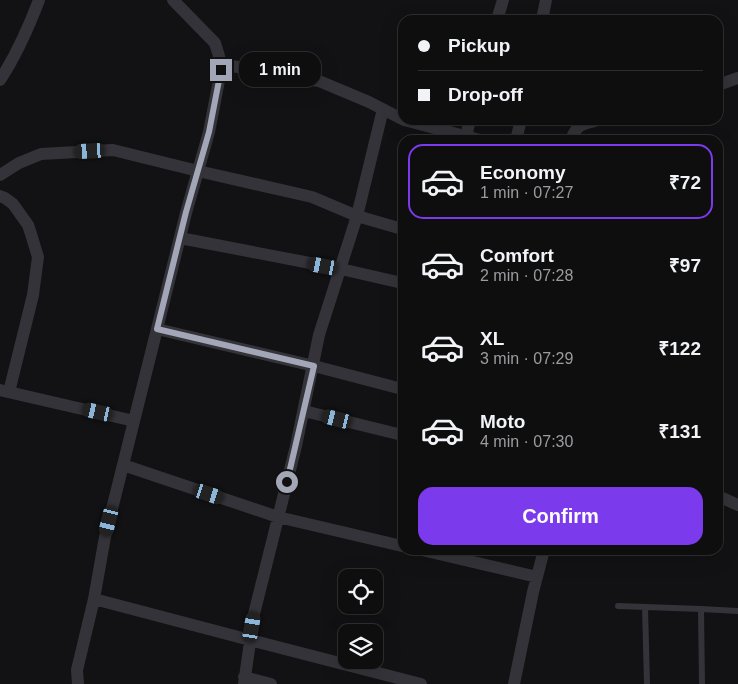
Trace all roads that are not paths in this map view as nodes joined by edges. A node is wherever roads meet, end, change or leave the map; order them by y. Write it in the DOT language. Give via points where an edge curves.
graph roads {
  1 [pos="39,0"];
  2 [pos="173,0"];
  3 [pos="503,0"];
  4 [pos="546,0"];
  5 [pos="185,5"];
  6 [pos="498,15"];
  7 [pos="543,15"];
  8 [pos="220,64"];
  9 [pos="738,78"];
  10 [pos="0,80"];
  11 [pos="723,83"];
  12 [pos="383,109"];
  13 [pos="398,117"];
  14 [pos="423,125"];
  15 [pos="462,135"];
  16 [pos="198,171"];
  17 [pos="0,176"];
  18 [pos="0,196"];
  19 [pos="357,216"];
  20 [pos="398,229"];
  21 [pos="180,238"];
  22 [pos="340,269"];
  23 [pos="398,282"];
  24 [pos="157,329"];
  25 [pos="314,366"];
  26 [pos="398,388"];
  27 [pos="5,391"];
  28 [pos="304,411"];
  29 [pos="134,421"];
  30 [pos="398,434"];
  31 [pos="123,465"];
  32 [pos="723,498"];
  33 [pos="738,505"];
  34 [pos="278,517"];
  35 [pos="398,545"];
  36 [pos="443,555"];
  37 [pos="543,555"];
  38 [pos="537,577"];
  39 [pos="94,599"];
  40 [pos="618,606"];
  41 [pos="645,607"];
  42 [pos="700,608"];
  43 [pos="738,611"];
  44 [pos="250,640"];
  45 [pos="244,681"];
  46 [pos="78,684"];
  47 [pos="271,684"];
  48 [pos="421,684"];
  49 [pos="514,684"];
  50 [pos="647,684"];
  51 [pos="702,684"];
  1 -- 10 [label="street" via="27,32"];
  2 -- 5 [label="street"];
  3 -- 6 [label="street"];
  4 -- 7 [label="street"];
  5 -- 8 [label="street" via="215,43"];
  8 -- 12 [label="street" via="320,81"];
  8 -- 16 [label="street" via="209,132"];
  9 -- 11 [label="street"];
  12 -- 13 [label="street"];
  12 -- 19 [label="street"];
  14 -- 15 [label="street"];
  16 -- 17 [label="street" via="106,150 41,154"];
  16 -- 19 [label="street" via="312,197"];
  16 -- 21 [label="street"];
  18 -- 27 [label="street" via="13,204 28,225 38,257 34,295"];
  19 -- 20 [label="street"];
  19 -- 22 [label="street"];
  21 -- 22 [label="street"];
  21 -- 24 [label="street"];
  22 -- 23 [label="street"];
  22 -- 25 [label="street"];
  24 -- 25 [label="street"];
  24 -- 29 [label="street"];
  25 -- 26 [label="street"];
  25 -- 28 [label="street"];
  27 -- 29 [label="street"];
  28 -- 30 [label="street"];
  28 -- 34 [label="street"];
  29 -- 31 [label="street"];
  31 -- 34 [label="street"];
  31 -- 39 [label="street"];
  32 -- 33 [label="street"];
  34 -- 35 [label="street"];
  34 -- 44 [label="street"];
  36 -- 38 [label="street"];
  37 -- 38 [label="street"];
  38 -- 49 [label="street"];
  39 -- 44 [label="street"];
  39 -- 46 [label="street" via="77,670"];
  40 -- 41 [label="lane"];
  41 -- 42 [label="lane"];
  41 -- 50 [label="lane"];
  42 -- 43 [label="lane"];
  42 -- 51 [label="lane"];
  44 -- 45 [label="street"];
  44 -- 48 [label="street"];
  45 -- 47 [label="street"];
}
